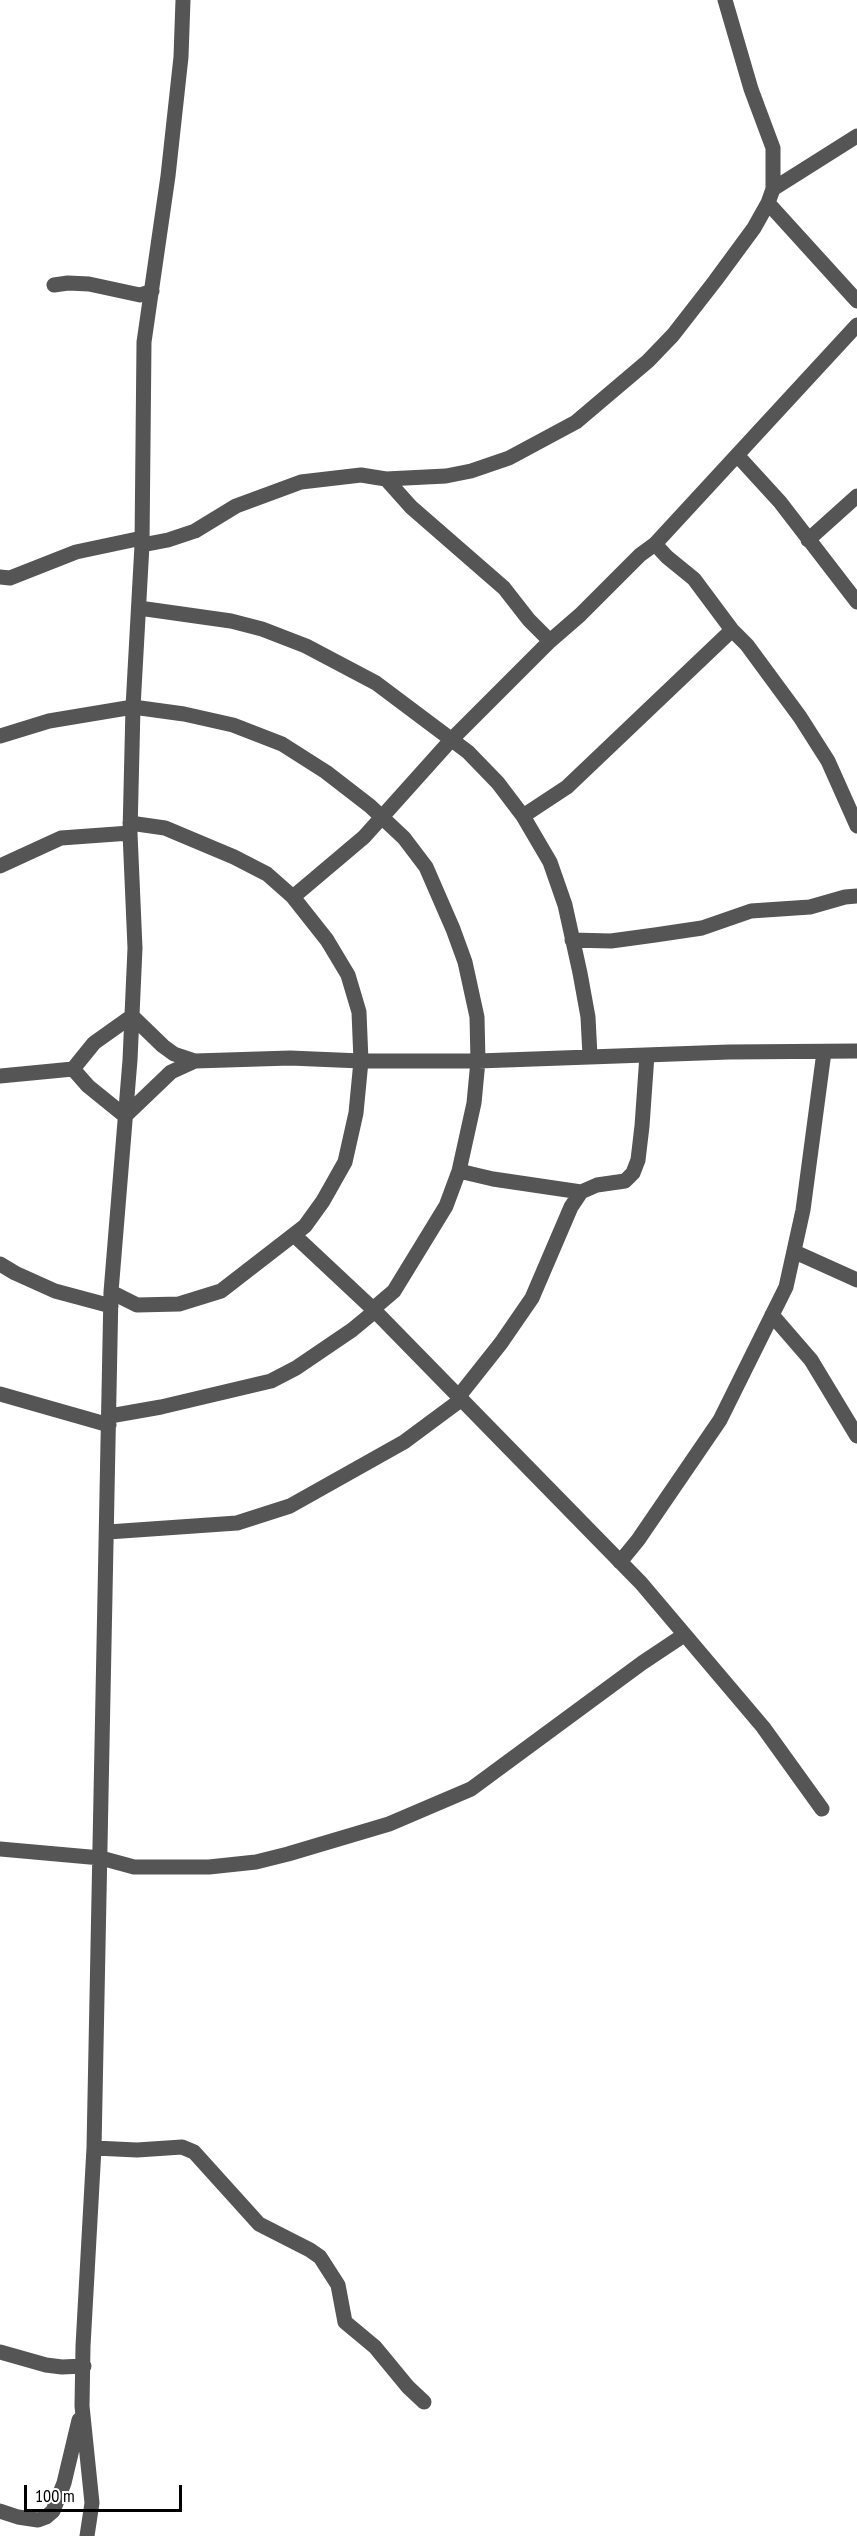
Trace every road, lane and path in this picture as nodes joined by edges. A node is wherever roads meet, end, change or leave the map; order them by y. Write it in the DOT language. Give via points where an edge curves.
graph roads {
  1 [pos="183,0"];
  2 [pos="724,0"];
  3 [pos="857,136"];
  4 [pos="771,196"];
  5 [pos="54,285"];
  6 [pos="152,291"];
  7 [pos="857,301"];
  8 [pos="857,325"];
  9 [pos="737,455"];
  10 [pos="386,478"];
  11 [pos="857,496"];
  12 [pos="808,540"];
  13 [pos="142,541"];
  14 [pos="655,544"];
  15 [pos="0,577"];
  16 [pos="857,602"];
  17 [pos="140,608"];
  18 [pos="732,630"];
  19 [pos="550,641"];
  20 [pos="133,707"];
  21 [pos="0,736"];
  22 [pos="451,740"];
  23 [pos="523,816"];
  24 [pos="382,817"];
  25 [pos="857,826"];
  26 [pos="130,828"];
  27 [pos="0,866"];
  28 [pos="857,896"];
  29 [pos="293,897"];
  30 [pos="572,940"];
  31 [pos="132,1016"];
  32 [pos="857,1051"];
  33 [pos="824,1052"];
  34 [pos="647,1055"];
  35 [pos="590,1056"];
  36 [pos="195,1061"];
  37 [pos="362,1061"];
  38 [pos="478,1061"];
  39 [pos="73,1069"];
  40 [pos="0,1076"];
  41 [pos="125,1116"];
  42 [pos="459,1171"];
  43 [pos="581,1192"];
  44 [pos="294,1235"];
  45 [pos="795,1252"];
  46 [pos="0,1264"];
  47 [pos="857,1280"];
  48 [pos="111,1299"];
  49 [pos="374,1310"];
  50 [pos="772,1315"];
  51 [pos="0,1394"];
  52 [pos="460,1398"];
  53 [pos="109,1420"];
  54 [pos="857,1436"];
  55 [pos="108,1532"];
  56 [pos="620,1562"];
  57 [pos="684,1635"];
  58 [pos="822,1809"];
  59 [pos="0,1849"];
  60 [pos="101,1858"];
  61 [pos="94,2148"];
  62 [pos="0,2352"];
  63 [pos="84,2366"];
  64 [pos="424,2402"];
  65 [pos="82,2406"];
  66 [pos="0,2511"];
  67 [pos="87,2536"];
  1 -- 6 [label="street" via="177,89"];
  2 -- 4 [label="street" via="772,148"];
  3 -- 4 [label="street"];
  4 -- 7 [label="street"];
  4 -- 10 [label="street" via="754,228 673,335 576,422 509,458 471,471"];
  5 -- 6 [label="street" via="90,284 140,295"];
  6 -- 13 [label="street" via="143,352"];
  8 -- 9 [label="street"];
  9 -- 12 [label="street"];
  9 -- 14 [label="street"];
  10 -- 13 [label="street" via="361,475 300,482 236,506 195,531 168,540"];
  10 -- 19 [label="street" via="411,507 504,588"];
  11 -- 12 [label="street"];
  12 -- 16 [label="street"];
  13 -- 15 [label="street" via="76,552 10,578"];
  13 -- 17 [label="street"];
  14 -- 18 [label="street" via="694,579"];
  14 -- 19 [label="street"];
  17 -- 20 [label="street"];
  17 -- 22 [label="street" via="262,628 306,646 376,683"];
  18 -- 23 [label="street" via="567,787"];
  18 -- 25 [label="street" via="800,717 828,761"];
  19 -- 22 [label="street"];
  20 -- 21 [label="street" via="49,721"];
  20 -- 24 [label="street" via="233,725 282,744 326,772"];
  20 -- 26 [label="street"];
  22 -- 23 [label="street" via="498,783"];
  22 -- 24 [label="street"];
  23 -- 30 [label="street" via="550,862"];
  24 -- 29 [label="street"];
  24 -- 38 [label="street" via="426,867 453,929 477,1017"];
  26 -- 27 [label="street" via="61,838"];
  26 -- 29 [label="street" via="165,828 234,857 267,874"];
  26 -- 31 [label="street" via="135,948"];
  28 -- 30 [label="street" via="810,907 751,911 702,928 611,941"];
  29 -- 37 [label="street" via="327,940 348,975 359,1012"];
  30 -- 35 [label="street" via="588,1017"];
  31 -- 36 [label="street" via="168,1050"];
  31 -- 39 [label="street" via="94,1043"];
  31 -- 41 [label="street"];
  32 -- 33 [label="street"];
  33 -- 34 [label="street"];
  33 -- 45 [label="street"];
  34 -- 35 [label="street"];
  34 -- 43 [label="street" via="638,1160 633,1173 625,1181"];
  35 -- 38 [label="street"];
  36 -- 37 [label="street"];
  36 -- 41 [label="street" via="171,1072"];
  37 -- 38 [label="street"];
  37 -- 44 [label="street" via="345,1162 323,1201"];
  38 -- 42 [label="street" via="474,1103"];
  39 -- 40 [label="street"];
  39 -- 41 [label="street"];
  41 -- 48 [label="street"];
  42 -- 43 [label="street"];
  42 -- 49 [label="street" via="446,1206 410,1267 394,1291"];
  43 -- 52 [label="street" via="532,1298"];
  44 -- 48 [label="street" via="220,1291 179,1304 137,1305"];
  44 -- 49 [label="street"];
  45 -- 47 [label="street"];
  45 -- 50 [label="street" via="786,1287"];
  46 -- 48 [label="street" via="55,1291"];
  48 -- 53 [label="street"];
  49 -- 52 [label="street"];
  49 -- 53 [label="street" via="352,1330 271,1381"];
  50 -- 54 [label="street" via="811,1359"];
  50 -- 56 [label="street" via="720,1420"];
  51 -- 53 [label="street"];
  52 -- 55 [label="street" via="404,1442 290,1506 237,1523"];
  52 -- 56 [label="street"];
  53 -- 55 [label="street"];
  55 -- 60 [label="street"];
  56 -- 57 [label="street" via="667,1610"];
  57 -- 58 [label="street" via="763,1727"];
  57 -- 60 [label="street" via="471,1789 389,1824 256,1862 209,1867 134,1867"];
  59 -- 60 [label="street"];
  60 -- 61 [label="street"];
  61 -- 63 [label="street"];
  61 -- 64 [label="street" via="137,2151 182,2147 194,2152 259,2224 320,2257 338,2285 345,2322 375,2347"];
  62 -- 63 [label="street" via="46,2365"];
  63 -- 65 [label="street"];
  65 -- 66 [label="street" via="64,2483 53,2511 38,2520"];
  65 -- 67 [label="street" via="92,2503"];
}
